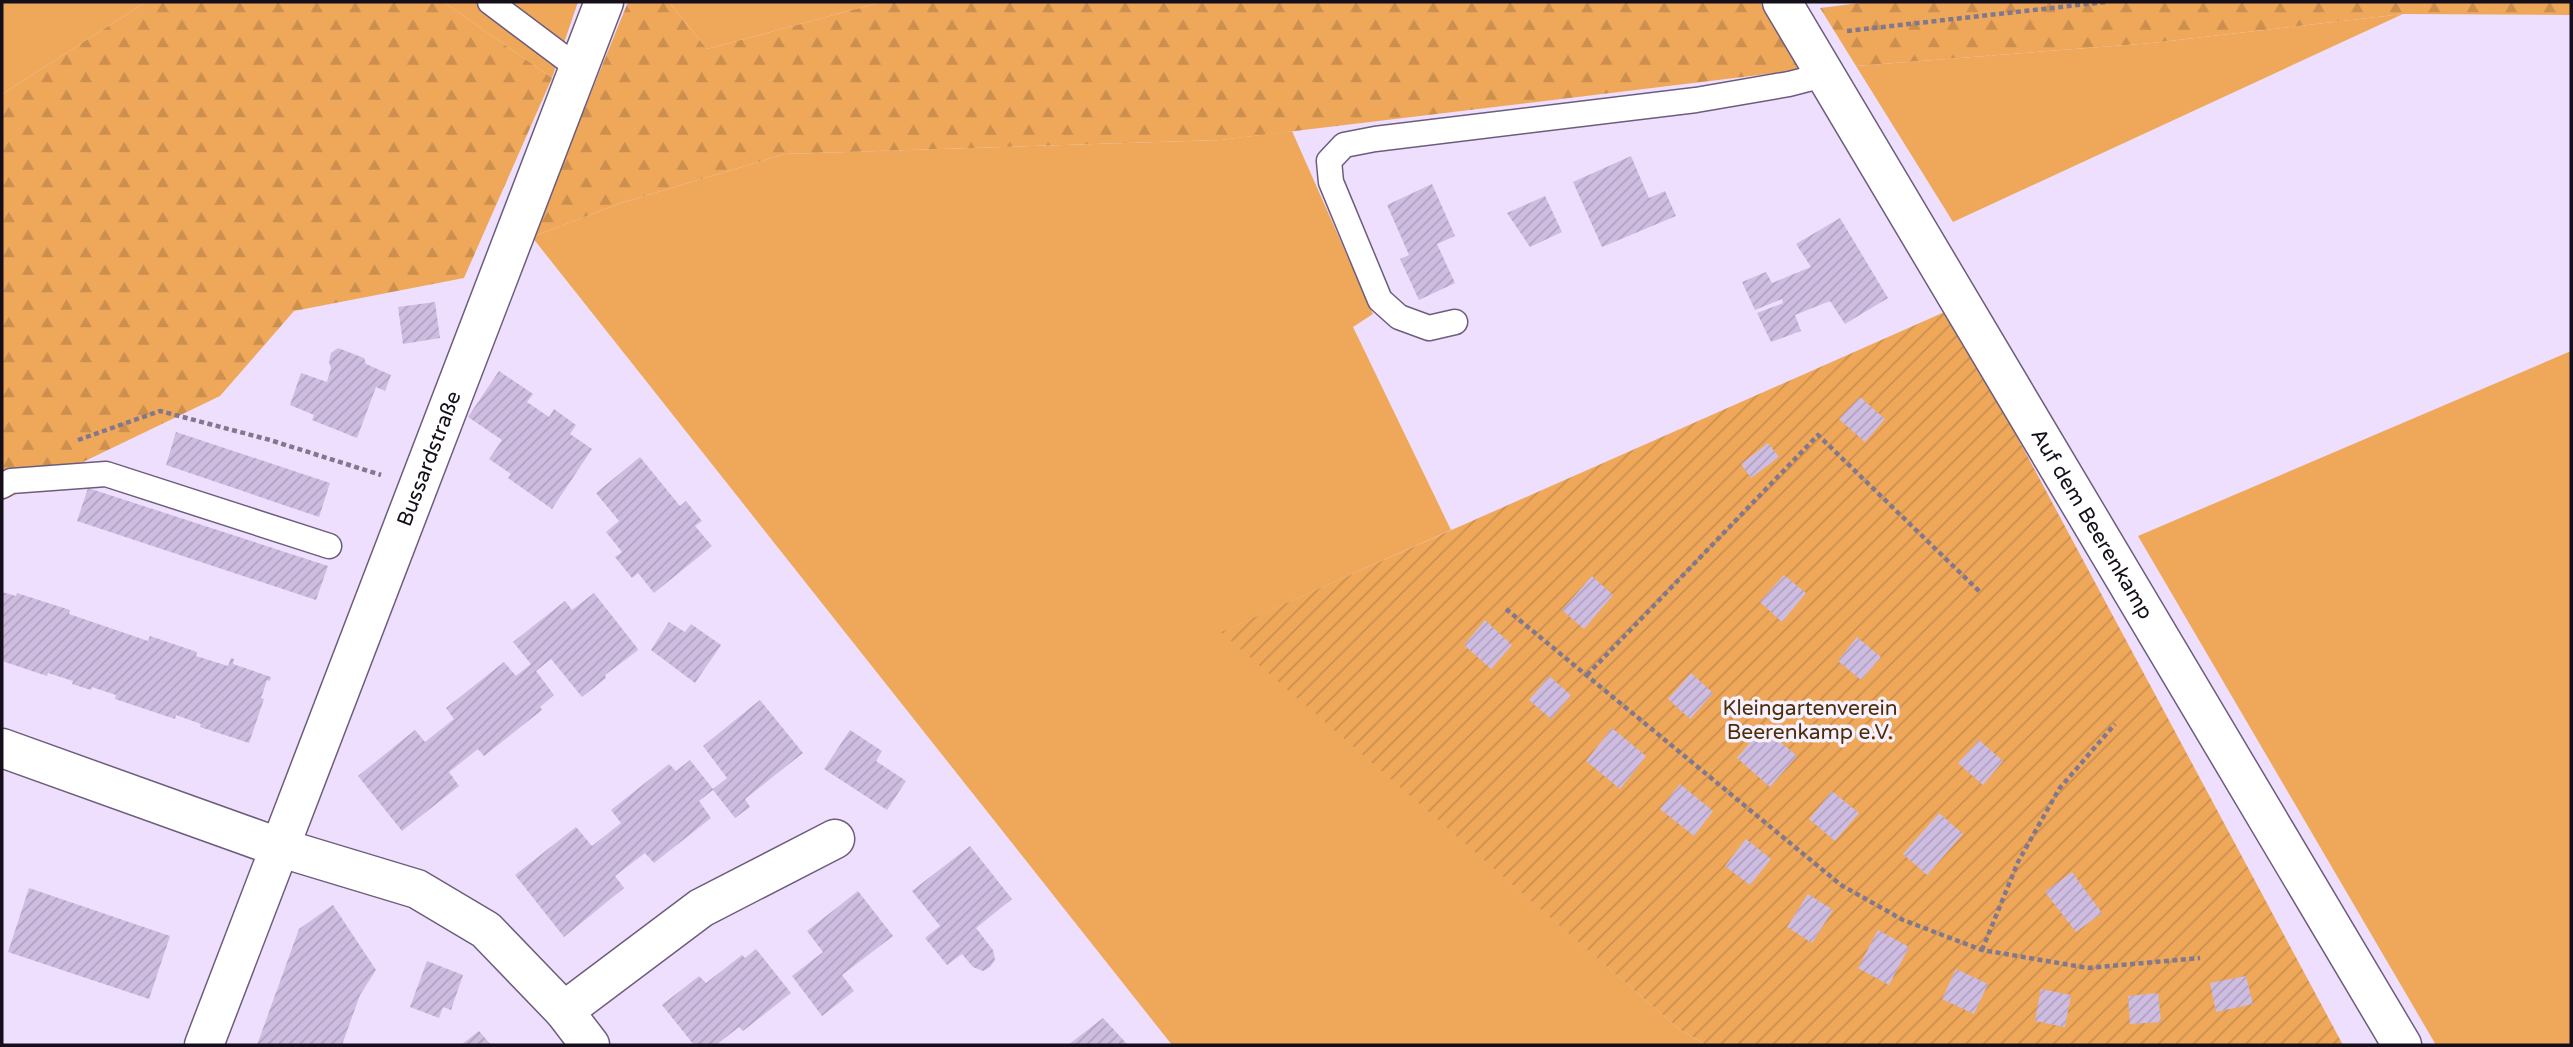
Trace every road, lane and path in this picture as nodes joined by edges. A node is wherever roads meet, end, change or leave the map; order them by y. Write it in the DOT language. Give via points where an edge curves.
graph roads {
  1 [pos="490,2"];
  2 [pos="604,2"];
  3 [pos="1782,2"];
  4 [pos="2105,2"];
  5 [pos="1801,36"];
  6 [pos="578,68"];
  7 [pos="1824,75"];
  8 [pos="1455,322"];
  9 [pos="75,442"];
  10 [pos="2,486"];
  11 [pos="417,487"];
  12 [pos="329,546"];
  13 [pos="1980,592"];
  14 [pos="1506,609"];
  15 [pos="1587,675"];
  16 [pos="2115,724"];
  17 [pos="2,748"];
  18 [pos="835,839"];
  19 [pos="278,847"];
  20 [pos="1982,950"];
  21 [pos="2200,958"];
  22 [pos="564,1011"];
  23 [pos="204,1045"];
  24 [pos="590,1045"];
  25 [pos="2402,1045"];
  1 -- 6 [label="lane"];
  2 -- 6 [label="street, Bussardstraße"];
  3 -- 5 [label="street, Auf dem Beerenkamp"];
  4 -- 5 [label="path"];
  5 -- 7 [label="street, Auf dem Beerenkamp"];
  6 -- 11 [label="street, Bussardstraße"];
  7 -- 8 [label="lane" via="1696,100 1344,145 1329,161 1331,182 1380,300 1399,317 1429,328"];
  7 -- 25 [label="street, Auf dem Beerenkamp"];
  9 -- 11 [label="path" via="160,411"];
  10 -- 12 [label="lane" via="11,481 106,474"];
  11 -- 19 [label="street, Bussardstraße"];
  13 -- 15 [label="path" via="1818,435"];
  14 -- 15 [label="path"];
  15 -- 20 [label="path" via="1841,885 1903,920"];
  16 -- 20 [label="path" via="2059,789 2018,862"];
  17 -- 19 [label="street"];
  18 -- 22 [label="street" via="701,908"];
  19 -- 22 [label="street" via="417,889 486,930"];
  19 -- 23 [label="street, Bussardstraße"];
  20 -- 21 [label="path" via="2088,968"];
  22 -- 24 [label="street"];
}
